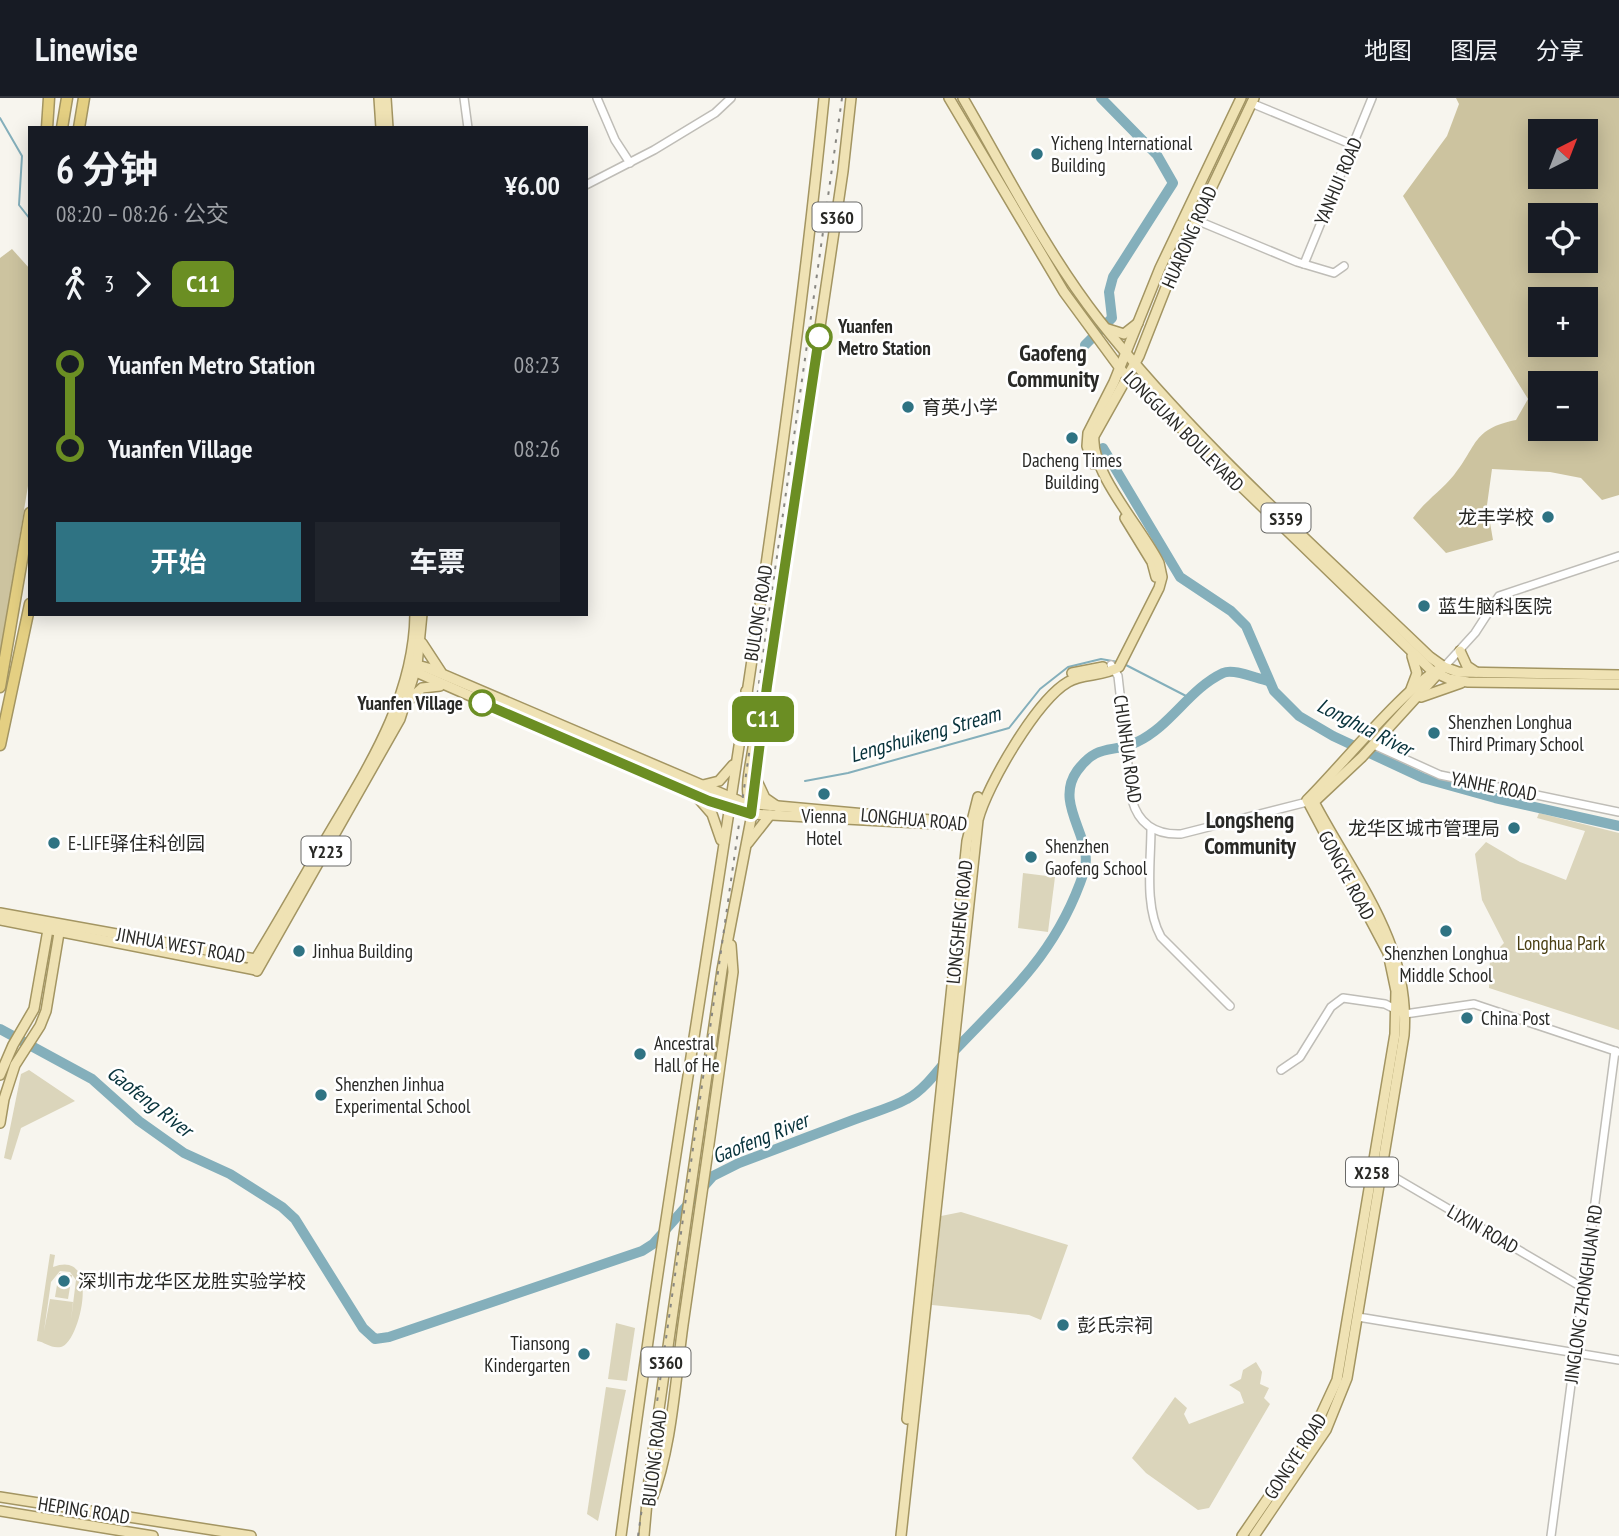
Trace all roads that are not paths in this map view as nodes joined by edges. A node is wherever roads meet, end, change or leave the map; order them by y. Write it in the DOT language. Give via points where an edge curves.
graph roads {
  1 [pos="48,98"];
  2 [pos="67,98"];
  3 [pos="84,98"];
  4 [pos="379,98"];
  5 [pos="386,98"];
  6 [pos="464,98"];
  7 [pos="597,98"];
  8 [pos="731,98"];
  9 [pos="824,98"];
  10 [pos="851,98"];
  11 [pos="950,98"];
  12 [pos="963,98"];
  13 [pos="1241,98"];
  14 [pos="1372,98"];
  15 [pos="1252,101"];
  16 [pos="47,126"];
  17 [pos="62,126"];
  18 [pos="79,126"];
  19 [pos="382,126"];
  20 [pos="388,126"];
  21 [pos="468,126"];
  22 [pos="1353,145"];
  23 [pos="631,163"];
  24 [pos="588,185"];
  25 [pos="1196,220"];
  26 [pos="1304,264"];
  27 [pos="1344,266"];
  28 [pos="1151,288"];
  29 [pos="1163,293"];
  30 [pos="1138,322"];
  31 [pos="1112,333"];
  32 [pos="1126,353"];
  33 [pos="1135,364"];
  34 [pos="1120,368"];
  35 [pos="1127,377"];
  36 [pos="28,522"];
  37 [pos="1619,556"];
  38 [pos="28,614"];
  39 [pos="415,616"];
  40 [pos="422,616"];
  41 [pos="421,641"];
  42 [pos="1405,646"];
  43 [pos="1461,652"];
  44 [pos="1117,664"];
  45 [pos="414,669"];
  46 [pos="1438,671"];
  47 [pos="1478,673"];
  48 [pos="445,675"];
  49 [pos="1619,675"];
  50 [pos="1468,682"];
  51 [pos="1,683"];
  52 [pos="1619,684"];
  53 [pos="447,688"];
  54 [pos="746,691"];
  55 [pos="1409,694"];
  56 [pos="766,695"];
  57 [pos="1417,700"];
  58 [pos="755,705"];
  59 [pos="405,707"];
  60 [pos="0,745"];
  61 [pos="1370,745"];
  62 [pos="1358,755"];
  63 [pos="735,760"];
  64 [pos="756,776"];
  65 [pos="1333,786"];
  66 [pos="693,789"];
  67 [pos="1310,801"];
  68 [pos="729,804"];
  69 [pos="751,808"];
  70 [pos="785,809"];
  71 [pos="1619,812"];
  72 [pos="770,815"];
  73 [pos="972,825"];
  74 [pos="1328,825"];
  75 [pos="1151,828"];
  76 [pos="746,847"];
  77 [pos="722,848"];
  78 [pos="0,913"];
  79 [pos="0,920"];
  80 [pos="49,926"];
  81 [pos="59,933"];
  82 [pos="731,936"];
  83 [pos="256,959"];
  84 [pos="43,963"];
  85 [pos="54,965"];
  86 [pos="254,969"];
  87 [pos="1230,1006"];
  88 [pos="1401,1012"];
  89 [pos="1617,1052"];
  90 [pos="948,1059"];
  91 [pos="1281,1070"];
  92 [pos="0,1075"];
  93 [pos="0,1123"];
  94 [pos="1382,1170"];
  95 [pos="1585,1289"];
  96 [pos="1357,1317"];
  97 [pos="1575,1353"];
  98 [pos="1619,1360"];
  99 [pos="0,1497"];
  100 [pos="648,1510"];
  101 [pos="0,1511"];
  102 [pos="129,1534"];
  103 [pos="153,1536"];
  104 [pos="251,1536"];
  105 [pos="621,1536"];
  106 [pos="645,1536"];
  107 [pos="895,1536"];
  108 [pos="901,1536"];
  109 [pos="1242,1536"];
  110 [pos="1254,1536"];
  111 [pos="1550,1536"];
  1 -- 16 [label="highway"];
  2 -- 17 [label="highway"];
  3 -- 18 [label="highway"];
  4 -- 19 [label="main road"];
  5 -- 20 [label="main road"];
  6 -- 21 [label="street"];
  7 -- 23 [label="street" via="615,140"];
  8 -- 23 [label="street" via="715,113"];
  9 -- 54 [label="main road, BULONG ROAD / S360" via="773,515"];
  10 -- 56 [label="main road, BULONG ROAD / S360"];
  11 -- 34 [label="main road, LONGGUAN BOULEVARD / S359" via="1057,280"];
  12 -- 31 [label="main road, LONGGUAN BOULEVARD / S359" via="1026,207"];
  13 -- 28 [label="main road, HUARONG ROAD"];
  14 -- 22 [label="street, YANHUI ROAD"];
  15 -- 22 [label="street"];
  15 -- 25 [label="main road, HUARONG ROAD"];
  22 -- 26 [label="street, YANHUI ROAD"];
  23 -- 24 [label="street"];
  25 -- 26 [label="street"];
  25 -- 29 [label="main road, HUARONG ROAD"];
  26 -- 27 [label="street" via="1334,273"];
  28 -- 29 [label="main road"];
  28 -- 30 [label="main road, HUARONG ROAD"];
  29 -- 33 [label="main road, HUARONG ROAD"];
  30 -- 31 [label="main road" via="1126,332"];
  30 -- 32 [label="main road, HUARONG ROAD"];
  31 -- 32 [label="main road, LONGGUAN BOULEVARD / S359"];
  32 -- 33 [label="main road, LONGGUAN BOULEVARD / S359"];
  32 -- 34 [label="main road, HUARONG ROAD"];
  33 -- 35 [label="main road, HUARONG ROAD"];
  33 -- 46 [label="main road, LONGGUAN BOULEVARD / S359"];
  34 -- 35 [label="main road, LONGGUAN BOULEVARD / S359"];
  34 -- 44 [label="main road" via="1088,433 1087,446 1156,576"];
  35 -- 42 [label="main road, LONGGUAN BOULEVARD / S359"];
  35 -- 44 [label="main road" via="1099,424 1094,447 1102,469 1157,558 1162,578"];
  36 -- 51 [label="highway"];
  37 -- 43 [label="street" via="1504,593 1492,603"];
  38 -- 60 [label="highway"];
  39 -- 45 [label="main road"];
  40 -- 41 [label="main road"];
  41 -- 45 [label="main road"];
  41 -- 48 [label="main road" via="428,657"];
  42 -- 46 [label="main road, LONGGUAN BOULEVARD / S359"];
  42 -- 55 [label="main road" via="1417,669"];
  43 -- 46 [label="street"];
  43 -- 47 [label="main road" via="1467,666"];
  44 -- 73 [label="main road, LONGSHENG ROAD" via="1073,679 1050,698 991,784"];
  44 -- 75 [label="street, CHUNHUA ROAD" via="1135,810"];
  45 -- 48 [label="main road, LONGHUA ROAD"];
  45 -- 53 [label="main road, LONGHUA ROAD"];
  45 -- 59 [label="main road, Y223"];
  45 -- 83 [label="main road, Y223" via="382,740"];
  46 -- 47 [label="main road"];
  46 -- 50 [label="main road"];
  46 -- 55 [label="main road"];
  46 -- 57 [label="main road"];
  47 -- 49 [label="main road"];
  48 -- 66 [label="main road, LONGHUA ROAD"];
  50 -- 52 [label="main road"];
  50 -- 57 [label="main road"];
  53 -- 59 [label="main road" via="422,688"];
  53 -- 66 [label="main road, LONGHUA ROAD"];
  54 -- 58 [label="main road"];
  54 -- 63 [label="main road, BULONG ROAD / S360"];
  55 -- 61 [label="main road"];
  56 -- 58 [label="main road"];
  56 -- 64 [label="main road, BULONG ROAD / S360"];
  57 -- 61 [label="main road"];
  58 -- 69 [label="main road" via="747,793"];
  59 -- 86 [label="main road, Y223" via="358,797"];
  61 -- 62 [label="main road"];
  61 -- 71 [label="street, YANHE ROAD" via="1440,775"];
  62 -- 65 [label="main road"];
  62 -- 67 [label="main road"];
  63 -- 66 [label="main road" via="717,782"];
  63 -- 68 [label="main road, BULONG ROAD / S360"];
  64 -- 69 [label="main road, BULONG ROAD / S360"];
  64 -- 70 [label="main road" via="765,798"];
  65 -- 67 [label="main road"];
  65 -- 74 [label="main road" via="1323,805"];
  66 -- 68 [label="main road, LONGHUA ROAD"];
  66 -- 77 [label="main road" via="712,814"];
  67 -- 74 [label="main road, GONGYE ROAD / X258"];
  67 -- 75 [label="street" via="1181,834"];
  67 -- 88 [label="main road, GONGYE ROAD / X258" via="1383,941"];
  68 -- 69 [label="main road, LONGHUA ROAD"];
  68 -- 77 [label="main road, BULONG ROAD / S360"];
  69 -- 70 [label="main road, LONGHUA ROAD"];
  69 -- 72 [label="main road, LONGHUA ROAD"];
  69 -- 76 [label="main road, BULONG ROAD / S360"];
  70 -- 73 [label="main road, LONGHUA ROAD"];
  72 -- 73 [label="main road, LONGHUA ROAD"];
  72 -- 76 [label="main road"];
  73 -- 90 [label="main road, LONGSHENG ROAD"];
  73 -- 90 [label="main road, LONGSHENG ROAD" via="953,1047"];
  74 -- 88 [label="main road, GONGYE ROAD / X258" via="1397,957"];
  75 -- 87 [label="street" via="1156,928"];
  76 -- 82 [label="main road, BULONG ROAD / S360"];
  77 -- 105 [label="main road, BULONG ROAD / S360"];
  78 -- 80 [label="main road, JINHUA WEST ROAD"];
  79 -- 80 [label="main road, JINHUA WEST ROAD"];
  80 -- 81 [label="main road"];
  80 -- 83 [label="main road, JINHUA WEST ROAD"];
  80 -- 84 [label="main road"];
  81 -- 85 [label="main road"];
  81 -- 86 [label="main road, JINHUA WEST ROAD"];
  82 -- 100 [label="main road, BULONG ROAD / S360" via="722,970"];
  82 -- 100 [label="main road" via="733,972 701,1200 663,1460"];
  83 -- 86 [label="main road, JINHUA WEST ROAD"];
  84 -- 85 [label="main road"];
  84 -- 92 [label="main road" via="34,1009"];
  85 -- 93 [label="main road" via="46,1011 7,1087"];
  88 -- 89 [label="street" via="1474,1004"];
  88 -- 91 [label="street" via="1366,999 1341,999 1326,1014 1300,1057"];
  88 -- 94 [label="main road, GONGYE ROAD / X258"];
  88 -- 109 [label="main road, GONGYE ROAD / X258" via="1337,1380 1312,1434"];
  89 -- 95 [label="street, JINGLONG ZHONGHUAN RD"];
  90 -- 107 [label="main road, LONGSHENG ROAD" via="943,1071"];
  90 -- 108 [label="main road, LONGSHENG ROAD"];
  94 -- 95 [label="street, LIXIN ROAD"];
  94 -- 96 [label="main road, GONGYE ROAD / X258"];
  95 -- 97 [label="street, JINGLONG ZHONGHUAN RD"];
  96 -- 97 [label="street"];
  96 -- 110 [label="main road, GONGYE ROAD / X258" via="1350,1365 1331,1420"];
  97 -- 98 [label="street"];
  97 -- 111 [label="street, JINGLONG ZHONGHUAN RD"];
  99 -- 104 [label="main road, HEPING ROAD"];
  100 -- 106 [label="main road, BULONG ROAD / S360"];
  101 -- 102 [label="main road, HEPING ROAD"];
  102 -- 103 [label="main road, HEPING ROAD"];
}
